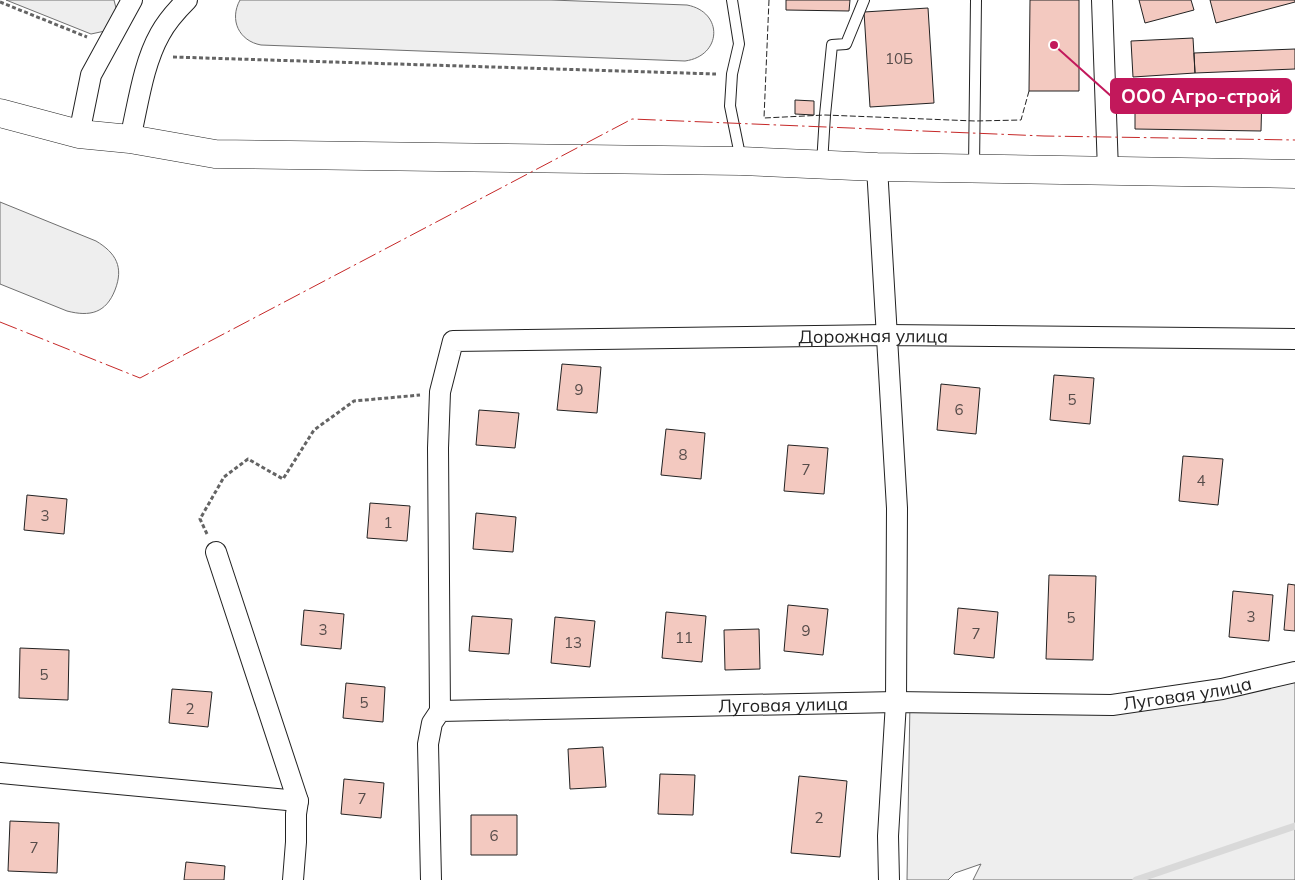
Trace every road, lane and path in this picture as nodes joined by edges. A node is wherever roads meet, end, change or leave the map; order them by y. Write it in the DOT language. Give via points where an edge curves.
graph roads {
  1 [pos="132,0"];
  2 [pos="187,0"];
  3 [pos="732,0"];
  4 [pos="864,0"];
  5 [pos="976,0"];
  6 [pos="1102,0"];
  7 [pos="0,2"];
  8 [pos="107,45"];
  9 [pos="150,57"];
  10 [pos="732,74"];
  11 [pos="0,113"];
  12 [pos="79,134"];
  13 [pos="130,139"];
  14 [pos="741,161"];
  15 [pos="822,165"];
  16 [pos="877,167"];
  17 [pos="974,168"];
  18 [pos="1108,171"];
  19 [pos="1295,174"];
  20 [pos="887,335"];
  21 [pos="1295,340"];
  22 [pos="440,392"];
  23 [pos="216,552"];
  24 [pos="1295,672"];
  25 [pos="896,702"];
  26 [pos="440,711"];
  27 [pos="0,774"];
  28 [pos="298,801"];
  29 [pos="293,880"];
  30 [pos="431,880"];
  31 [pos="889,880"];
  1 -- 8 [label="street"];
  2 -- 9 [label="street" via="160,34"];
  3 -- 10 [label="lane" via="739,44"];
  4 -- 15 [label="lane" via="846,44 832,45"];
  5 -- 17 [label="lane"];
  6 -- 18 [label="street"];
  7 -- 8 [label="path"];
  8 -- 12 [label="street" via="91,75"];
  9 -- 10 [label="path"];
  9 -- 13 [label="street"];
  10 -- 14 [label="lane" via="730,106"];
  11 -- 12 [label="street"];
  12 -- 13 [label="street"];
  13 -- 14 [label="street" via="215,154"];
  14 -- 15 [label="street"];
  15 -- 16 [label="street"];
  16 -- 17 [label="street"];
  16 -- 20 [label="street"];
  17 -- 18 [label="street"];
  18 -- 19 [label="street"];
  20 -- 21 [label="street, Дорожная улица"];
  20 -- 22 [label="street, Дорожная улица" via="453,341"];
  20 -- 25 [label="street" via="897,508"];
  22 -- 23 [label="path" via="354,401 314,430 283,479 248,459 224,477 200,519"];
  22 -- 26 [label="street"];
  23 -- 28 [label="street"];
  24 -- 25 [label="street, Луговая улица" via="1222,689 1112,705"];
  25 -- 26 [label="street, Луговая улица"];
  25 -- 31 [label="street" via="888,836"];
  26 -- 30 [label="street" via="432,723 428,744"];
  27 -- 28 [label="street"];
  28 -- 29 [label="street"];
}
